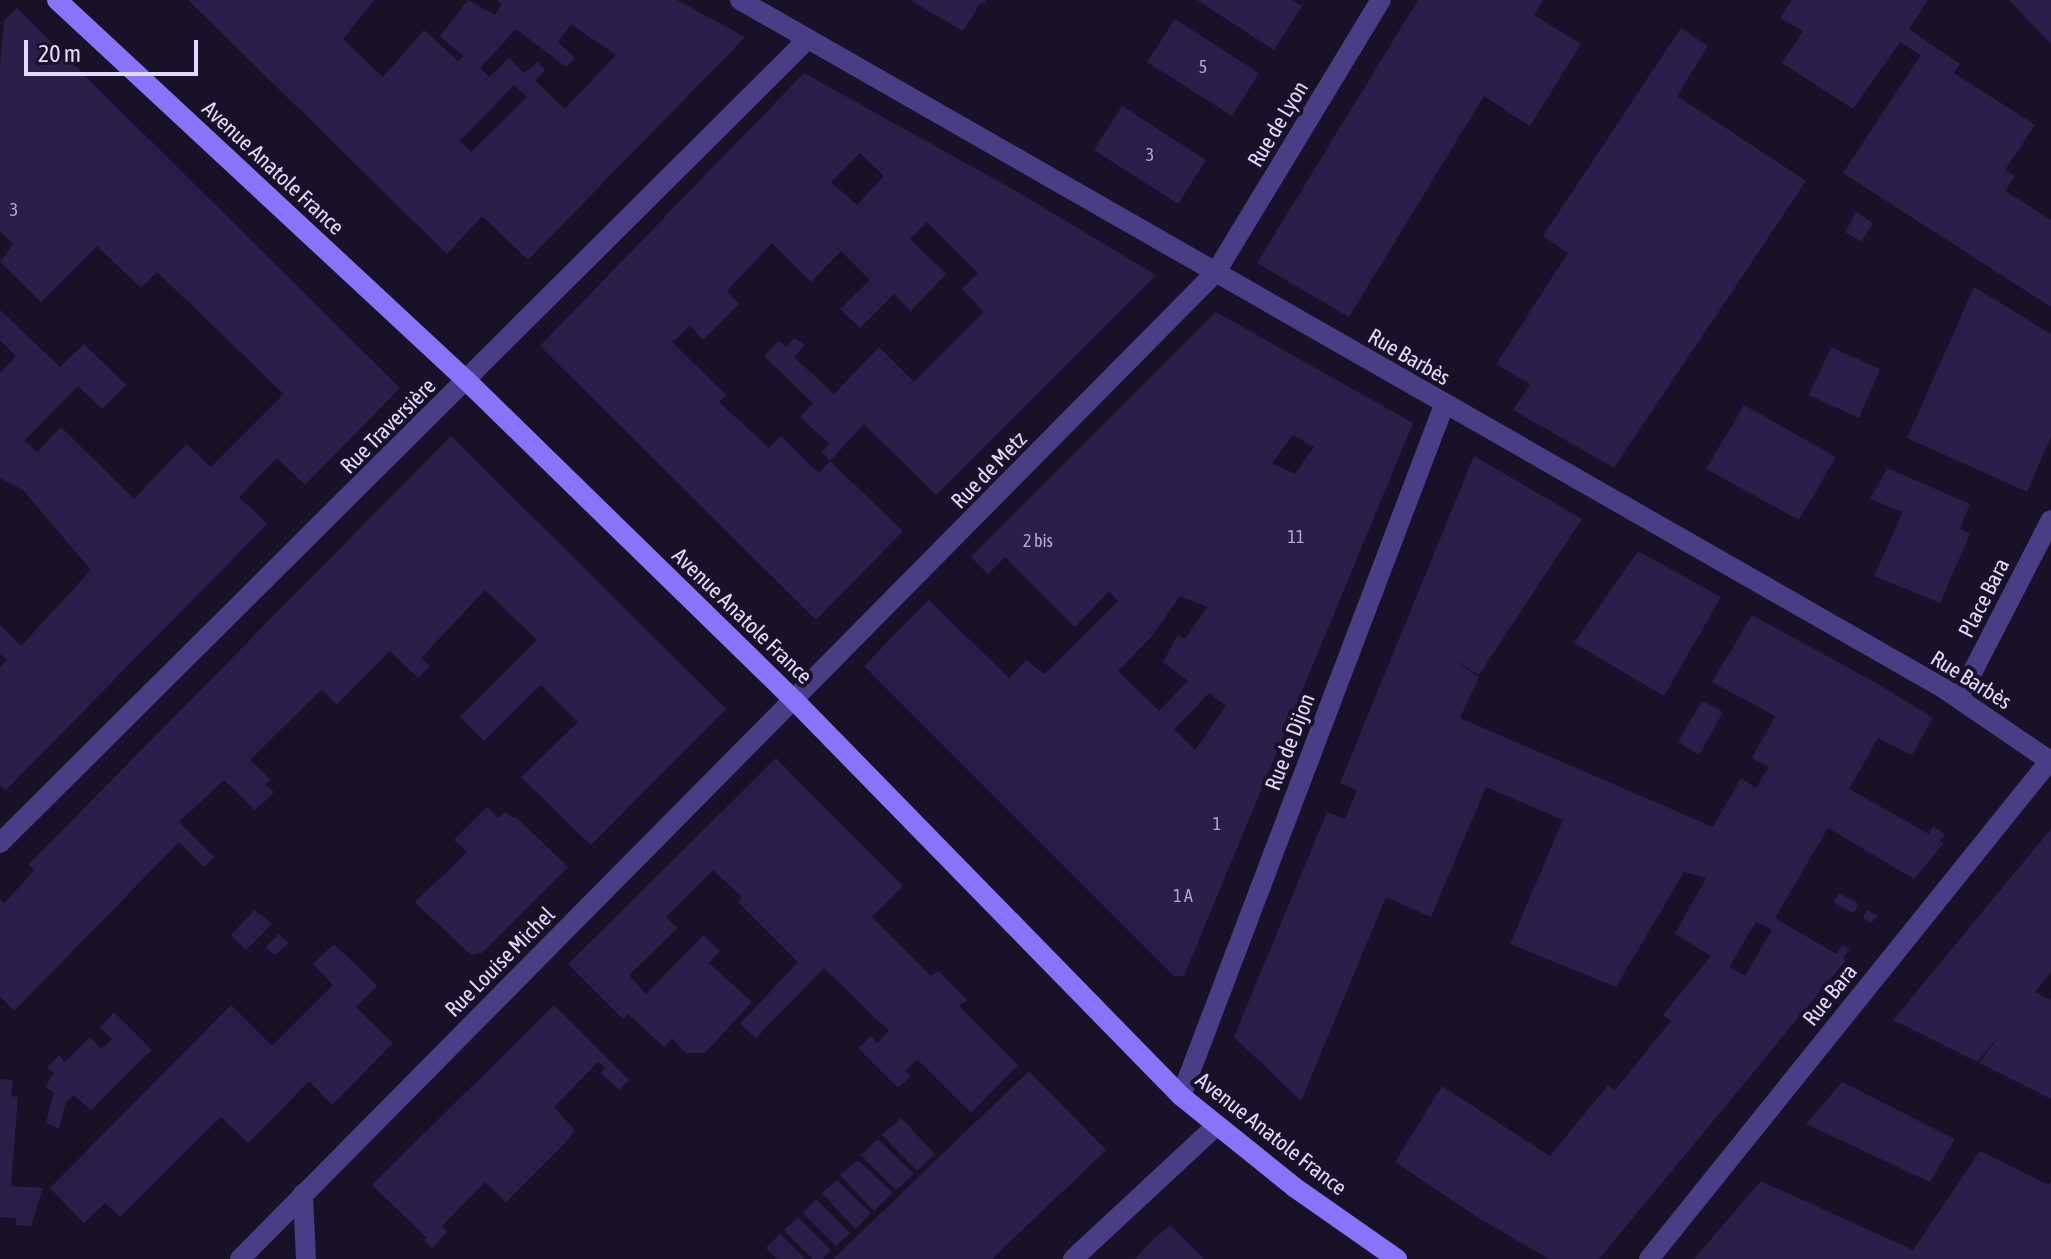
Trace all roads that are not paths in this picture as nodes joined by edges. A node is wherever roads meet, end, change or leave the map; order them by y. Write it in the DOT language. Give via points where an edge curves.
graph roads {
  1 [pos="57,0"];
  2 [pos="740,0"];
  3 [pos="1381,0"];
  4 [pos="807,40"];
  5 [pos="1216,272"];
  6 [pos="467,381"];
  7 [pos="1444,405"];
  8 [pos="2051,520"];
  9 [pos="1959,698"];
  10 [pos="795,701"];
  11 [pos="2050,760"];
  12 [pos="0,843"];
  13 [pos="1181,1096"];
  14 [pos="1215,1127"];
  15 [pos="303,1194"];
  16 [pos="240,1259"];
  17 [pos="306,1259"];
  18 [pos="1073,1259"];
  19 [pos="1397,1259"];
  20 [pos="1649,1259"];
  1 -- 6 [label="main road, Avenue Anatole France"];
  2 -- 4 [label="street, Rue Barbès"];
  3 -- 5 [label="street, Rue de Lyon"];
  4 -- 5 [label="street, Rue Barbès"];
  4 -- 6 [label="street, Rue Traversière"];
  5 -- 7 [label="street, Rue Barbès"];
  5 -- 10 [label="street, Rue de Metz"];
  6 -- 10 [label="main road, Avenue Anatole France"];
  6 -- 12 [label="street, Rue Traversière"];
  7 -- 9 [label="street, Rue Barbès"];
  7 -- 13 [label="street, Rue de Dijon"];
  8 -- 9 [label="street, Place Bara"];
  9 -- 11 [label="street, Rue Barbès"];
  10 -- 13 [label="main road, Avenue Anatole France"];
  10 -- 15 [label="street, Rue Louise Michel"];
  11 -- 20 [label="street, Rue Bara"];
  13 -- 14 [label="main road, Avenue Anatole France"];
  14 -- 18 [label="street"];
  14 -- 19 [label="main road, Avenue Anatole France"];
  15 -- 16 [label="street, Rue Louise Michel"];
  15 -- 17 [label="street"];
}
